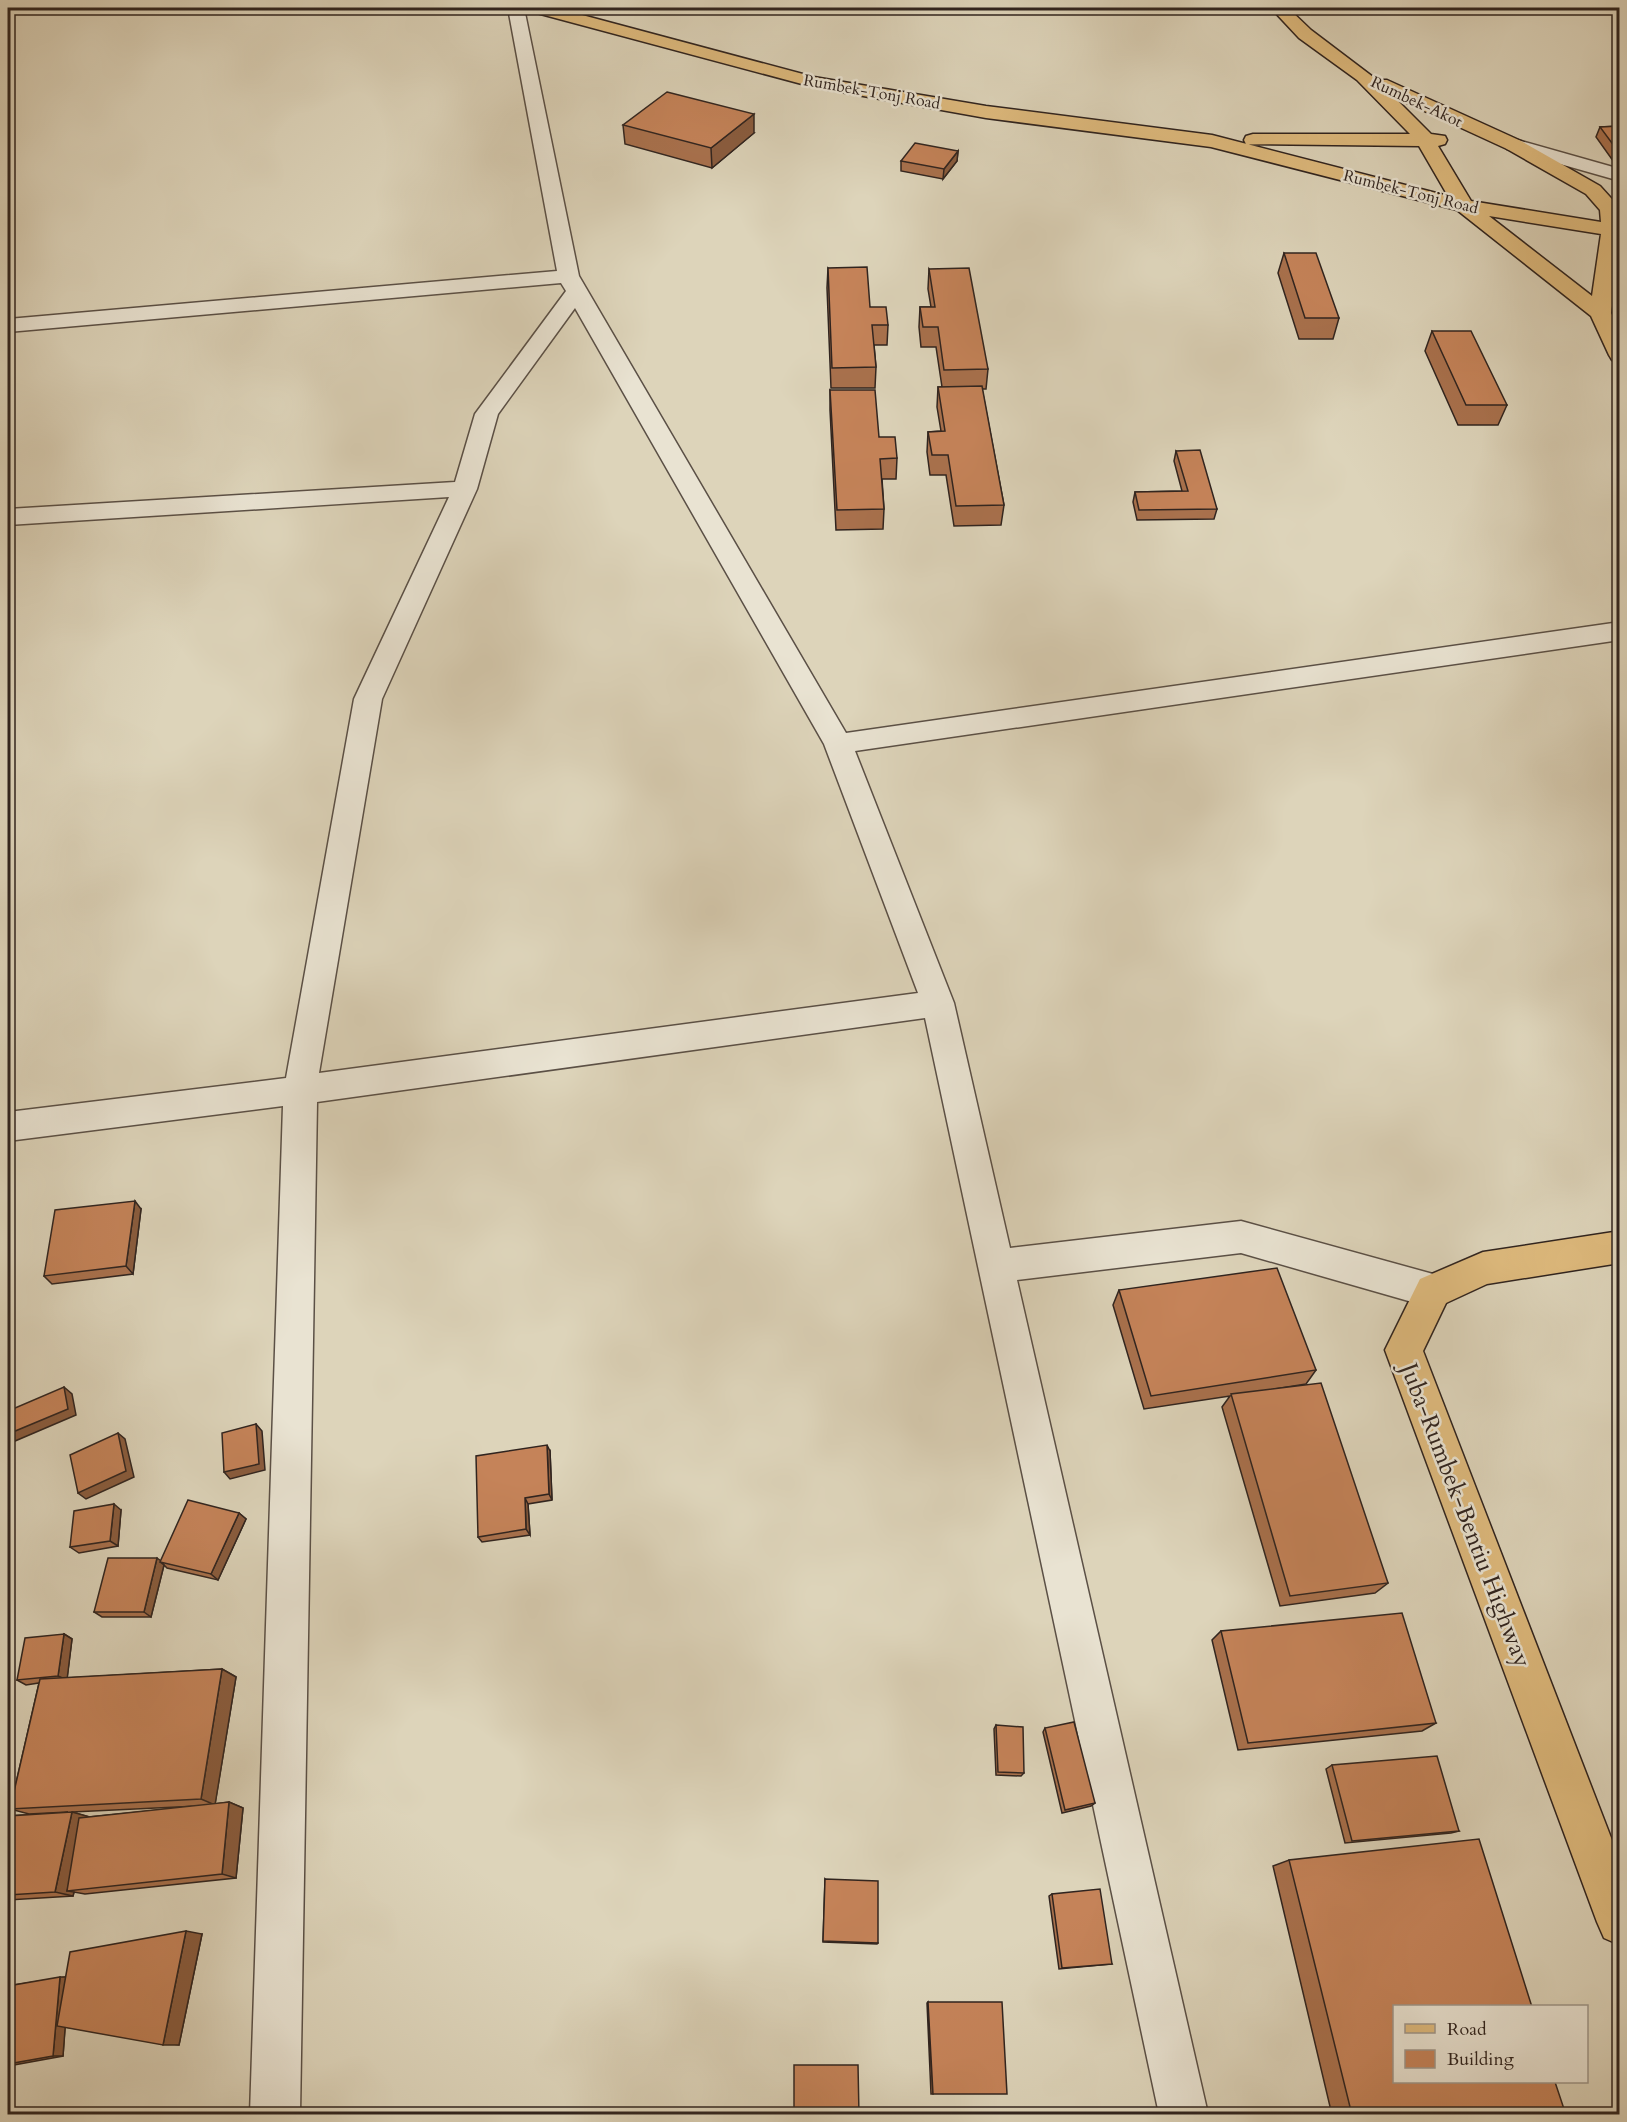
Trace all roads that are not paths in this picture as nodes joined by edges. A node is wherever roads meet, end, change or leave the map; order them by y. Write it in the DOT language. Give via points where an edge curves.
graph roads {
  1 [pos="516,8"];
  2 [pos="539,8"];
  3 [pos="1280,8"];
  4 [pos="1363,76"];
  5 [pos="1425,139"];
  6 [pos="1212,141"];
  7 [pos="1514,145"];
  8 [pos="1620,175"];
  9 [pos="1464,206"];
  10 [pos="1616,230"];
  11 [pos="572,284"];
  12 [pos="1600,313"];
  13 [pos="8,325"];
  14 [pos="1620,355"];
  15 [pos="465,489"];
  16 [pos="8,517"];
  17 [pos="1620,631"];
  18 [pos="838,744"];
  19 [pos="938,1003"];
  20 [pos="300,1090"];
  21 [pos="8,1126"];
  22 [pos="1620,1247"];
  23 [pos="997,1266"];
  24 [pos="1432,1291"];
  25 [pos="1620,1922"];
  26 [pos="275,2115"];
  27 [pos="1184,2115"];
  1 -- 11 [label="street"];
  2 -- 6 [label="main road, Rumbek-Tonj Road" via="813,82 986,112"];
  3 -- 4 [label="main road" via="1305,34"];
  4 -- 5 [label="main road, Rumbek-Akot"];
  4 -- 7 [label="main road, Rumbek-Akot"];
  5 -- 6 [label="main road, Rumbek-Tonj Road"];
  5 -- 7 [label="main road, Rumbek-Tonj Road"];
  5 -- 9 [label="main road, Rumbek-Akot"];
  6 -- 9 [label="main road, Rumbek-Tonj Road"];
  7 -- 8 [label="street"];
  7 -- 10 [label="main road, Rumbek-Akot" via="1593,190 1610,209"];
  9 -- 10 [label="main road, Rumbek-Tonj Road"];
  9 -- 12 [label="main road, Rumbek-Akot"];
  10 -- 12 [label="main road, Rumbek-Akot"];
  11 -- 13 [label="street"];
  11 -- 15 [label="street" via="487,414"];
  11 -- 18 [label="street"];
  12 -- 14 [label="main road, Rumbek-Akot"];
  15 -- 16 [label="street"];
  15 -- 20 [label="street" via="368,699"];
  17 -- 18 [label="street"];
  18 -- 19 [label="street"];
  19 -- 20 [label="street"];
  19 -- 23 [label="street"];
  20 -- 21 [label="street"];
  20 -- 26 [label="street"];
  22 -- 24 [label="main road" via="1483,1268"];
  23 -- 24 [label="street" via="1241,1237"];
  23 -- 27 [label="street"];
  24 -- 25 [label="main road, Juba-Rumbek-Bentiu Highway" via="1404,1350"];
}
